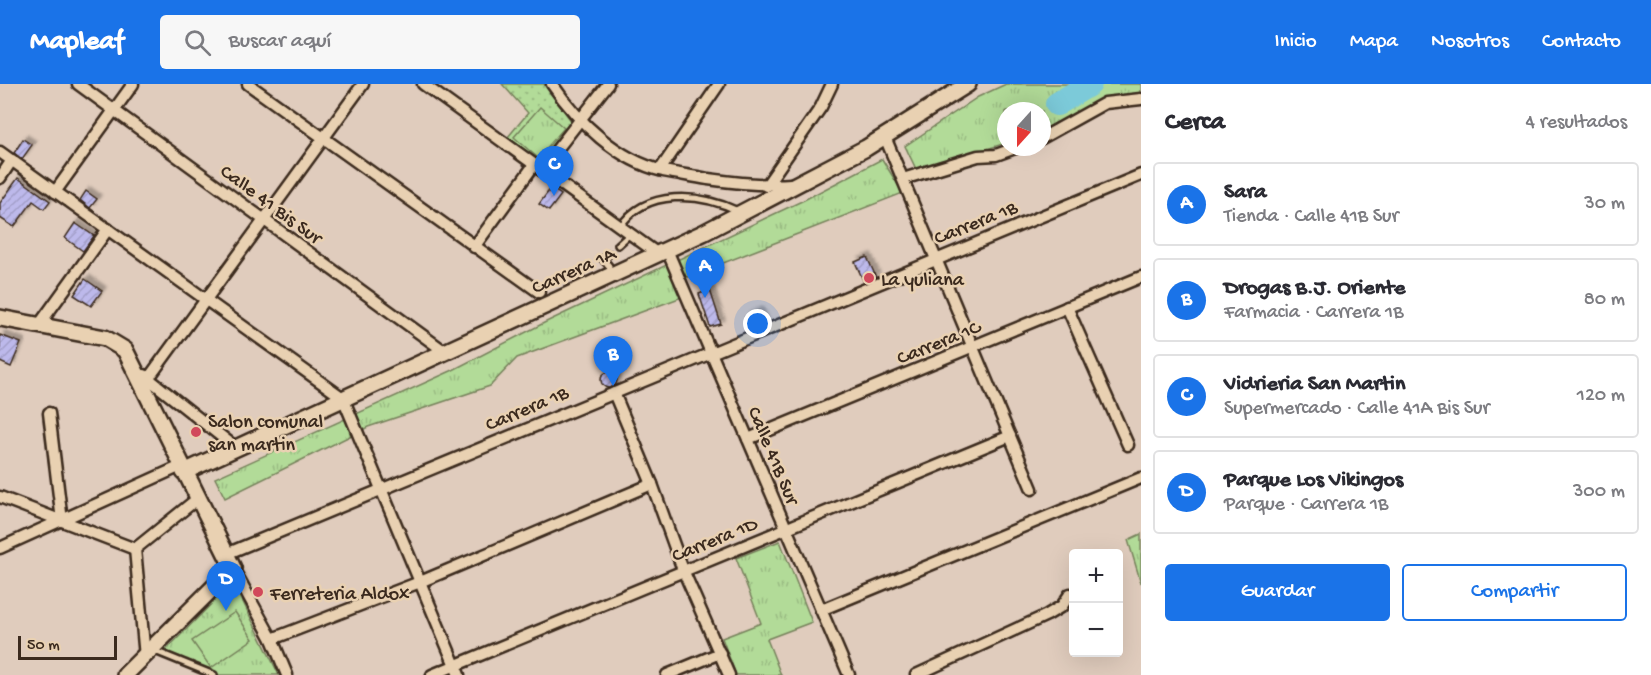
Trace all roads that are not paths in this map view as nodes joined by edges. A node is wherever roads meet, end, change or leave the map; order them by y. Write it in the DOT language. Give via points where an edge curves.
graph roads {
  1 [pos="78,84"];
  2 [pos="133,84"];
  3 [pos="248,84"];
  4 [pos="363,84"];
  5 [pos="423,84"];
  6 [pos="552,84"];
  7 [pos="608,84"];
  8 [pos="719,84"];
  9 [pos="832,84"];
  10 [pos="968,84"];
  11 [pos="1141,99"];
  12 [pos="115,111"];
  13 [pos="580,120"];
  14 [pos="1051,133"];
  15 [pos="885,137"];
  16 [pos="324,138"];
  17 [pos="0,152"];
  18 [pos="997,156"];
  19 [pos="12,160"];
  20 [pos="538,168"];
  21 [pos="660,170"];
  22 [pos="1141,175"];
  23 [pos="0,178"];
  24 [pos="903,179"];
  25 [pos="797,184"];
  26 [pos="766,186"];
  27 [pos="55,192"];
  28 [pos="742,213"];
  29 [pos="264,220"];
  30 [pos="620,227"];
  31 [pos="108,229"];
  32 [pos="630,234"];
  33 [pos="618,245"];
  34 [pos="474,248"];
  35 [pos="662,252"];
  36 [pos="609,254"];
  37 [pos="937,260"];
  38 [pos="609,266"];
  39 [pos="1141,277"];
  40 [pos="539,292"];
  41 [pos="206,300"];
  42 [pos="1066,307"];
  43 [pos="0,318"];
  44 [pos="39,325"];
  45 [pos="973,346"];
  46 [pos="444,351"];
  47 [pos="711,353"];
  48 [pos="134,367"];
  49 [pos="148,379"];
  50 [pos="614,393"];
  51 [pos="343,398"];
  52 [pos="49,413"];
  53 [pos="1010,436"];
  54 [pos="748,439"];
  55 [pos="1128,446"];
  56 [pos="236,448"];
  57 [pos="182,469"];
  58 [pos="1141,478"];
  59 [pos="652,484"];
  60 [pos="1032,489"];
  61 [pos="382,491"];
  62 [pos="0,497"];
  63 [pos="197,498"];
  64 [pos="62,521"];
  65 [pos="786,528"];
  66 [pos="0,548"];
  67 [pos="135,549"];
  68 [pos="229,561"];
  69 [pos="683,570"];
  70 [pos="420,582"];
  71 [pos="1069,596"];
  72 [pos="821,610"];
  73 [pos="272,639"];
  74 [pos="148,653"];
  75 [pos="720,653"];
  76 [pos="458,670"];
  77 [pos="125,675"];
  78 [pos="214,675"];
  79 [pos="287,675"];
  80 [pos="432,675"];
  81 [pos="667,675"];
  82 [pos="729,675"];
  83 [pos="849,675"];
  84 [pos="916,675"];
  1 -- 12 [label="street, Calle 41 Bis Sur"];
  2 -- 12 [label="street"];
  3 -- 16 [label="street"];
  4 -- 16 [label="street"];
  5 -- 20 [label="street"];
  6 -- 13 [label="street"];
  7 -- 13 [label="street"];
  8 -- 21 [label="street"];
  9 -- 26 [label="street" via="821,107"];
  10 -- 15 [label="main road, Carrera 1A"];
  11 -- 14 [label="street" via="1105,103"];
  12 -- 27 [label="street"];
  12 -- 29 [label="street, Calle 41 Bis Sur"];
  13 -- 20 [label="street"];
  13 -- 21 [label="street" via="623,153"];
  15 -- 24 [label="street"];
  15 -- 25 [label="main road, Carrera 1A"];
  16 -- 29 [label="street"];
  16 -- 34 [label="street"];
  17 -- 19 [label="street"];
  18 -- 24 [label="street" via="978,156"];
  19 -- 23 [label="street"];
  19 -- 27 [label="street"];
  20 -- 30 [label="street"];
  20 -- 34 [label="street"];
  21 -- 26 [label="street"];
  22 -- 37 [label="street, Carrera 1B"];
  24 -- 37 [label="street"];
  25 -- 26 [label="street"];
  25 -- 28 [label="main road, Carrera 1A"];
  27 -- 31 [label="street"];
  28 -- 30 [label="lane" via="694,197 665,200 643,204"];
  28 -- 35 [label="main road, Carrera 1A"];
  29 -- 41 [label="street"];
  29 -- 46 [label="street, Calle 41 Bis Sur"];
  30 -- 32 [label="street"];
  31 -- 41 [label="street"];
  31 -- 44 [label="street"];
  32 -- 33 [label="lane"];
  32 -- 35 [label="street"];
  34 -- 40 [label="street"];
  35 -- 46 [label="main road, Carrera 1A"];
  35 -- 47 [label="street, Calle 41B Sur"];
  36 -- 38 [label="lane" via="603,259"];
  37 -- 45 [label="street"];
  37 -- 47 [label="street, Carrera 1B"];
  39 -- 42 [label="street, Carrera 1C"];
  41 -- 49 [label="street"];
  41 -- 51 [label="street"];
  42 -- 45 [label="street, Carrera 1C"];
  42 -- 55 [label="street"];
  43 -- 44 [label="main road"];
  44 -- 48 [label="main road" via="114,341 125,350"];
  45 -- 53 [label="street"];
  45 -- 54 [label="street, Carrera 1C"];
  46 -- 51 [label="main road, Carrera 1A"];
  47 -- 50 [label="street, Carrera 1B"];
  47 -- 54 [label="street, Calle 41B Sur"];
  48 -- 49 [label="street"];
  48 -- 57 [label="main road"];
  49 -- 56 [label="street"];
  50 -- 59 [label="street"];
  50 -- 61 [label="street, Carrera 1B"];
  51 -- 56 [label="main road, Carrera 1A"];
  51 -- 61 [label="street"];
  52 -- 64 [label="street"];
  53 -- 60 [label="street"];
  53 -- 65 [label="street, Carrera 1D"];
  54 -- 65 [label="street, Calle 41B Sur"];
  56 -- 57 [label="main road, Carrera 1A"];
  57 -- 63 [label="main road"];
  57 -- 64 [label="street"];
  58 -- 72 [label="street"];
  59 -- 69 [label="street"];
  59 -- 70 [label="street"];
  61 -- 68 [label="street, Carrera 1B"];
  61 -- 70 [label="street"];
  62 -- 64 [label="street"];
  63 -- 67 [label="street"];
  63 -- 68 [label="main road"];
  64 -- 66 [label="street"];
  64 -- 67 [label="street"];
  65 -- 69 [label="street, Carrera 1D"];
  65 -- 72 [label="street, Calle 41B Sur"];
  67 -- 74 [label="street"];
  68 -- 73 [label="street"];
  68 -- 74 [label="main road, Carrera 1B"];
  69 -- 75 [label="street"];
  69 -- 76 [label="street, Carrera 1D"];
  70 -- 73 [label="street"];
  70 -- 76 [label="street"];
  71 -- 84 [label="street" via="1062,606 1047,615"];
  72 -- 83 [label="street, Calle 41B Sur"];
  73 -- 79 [label="street"];
  74 -- 77 [label="main road, Carrera 1B"];
  74 -- 78 [label="lane"];
  75 -- 81 [label="street"];
  75 -- 82 [label="street"];
  76 -- 80 [label="street, Carrera 1D"];
}
